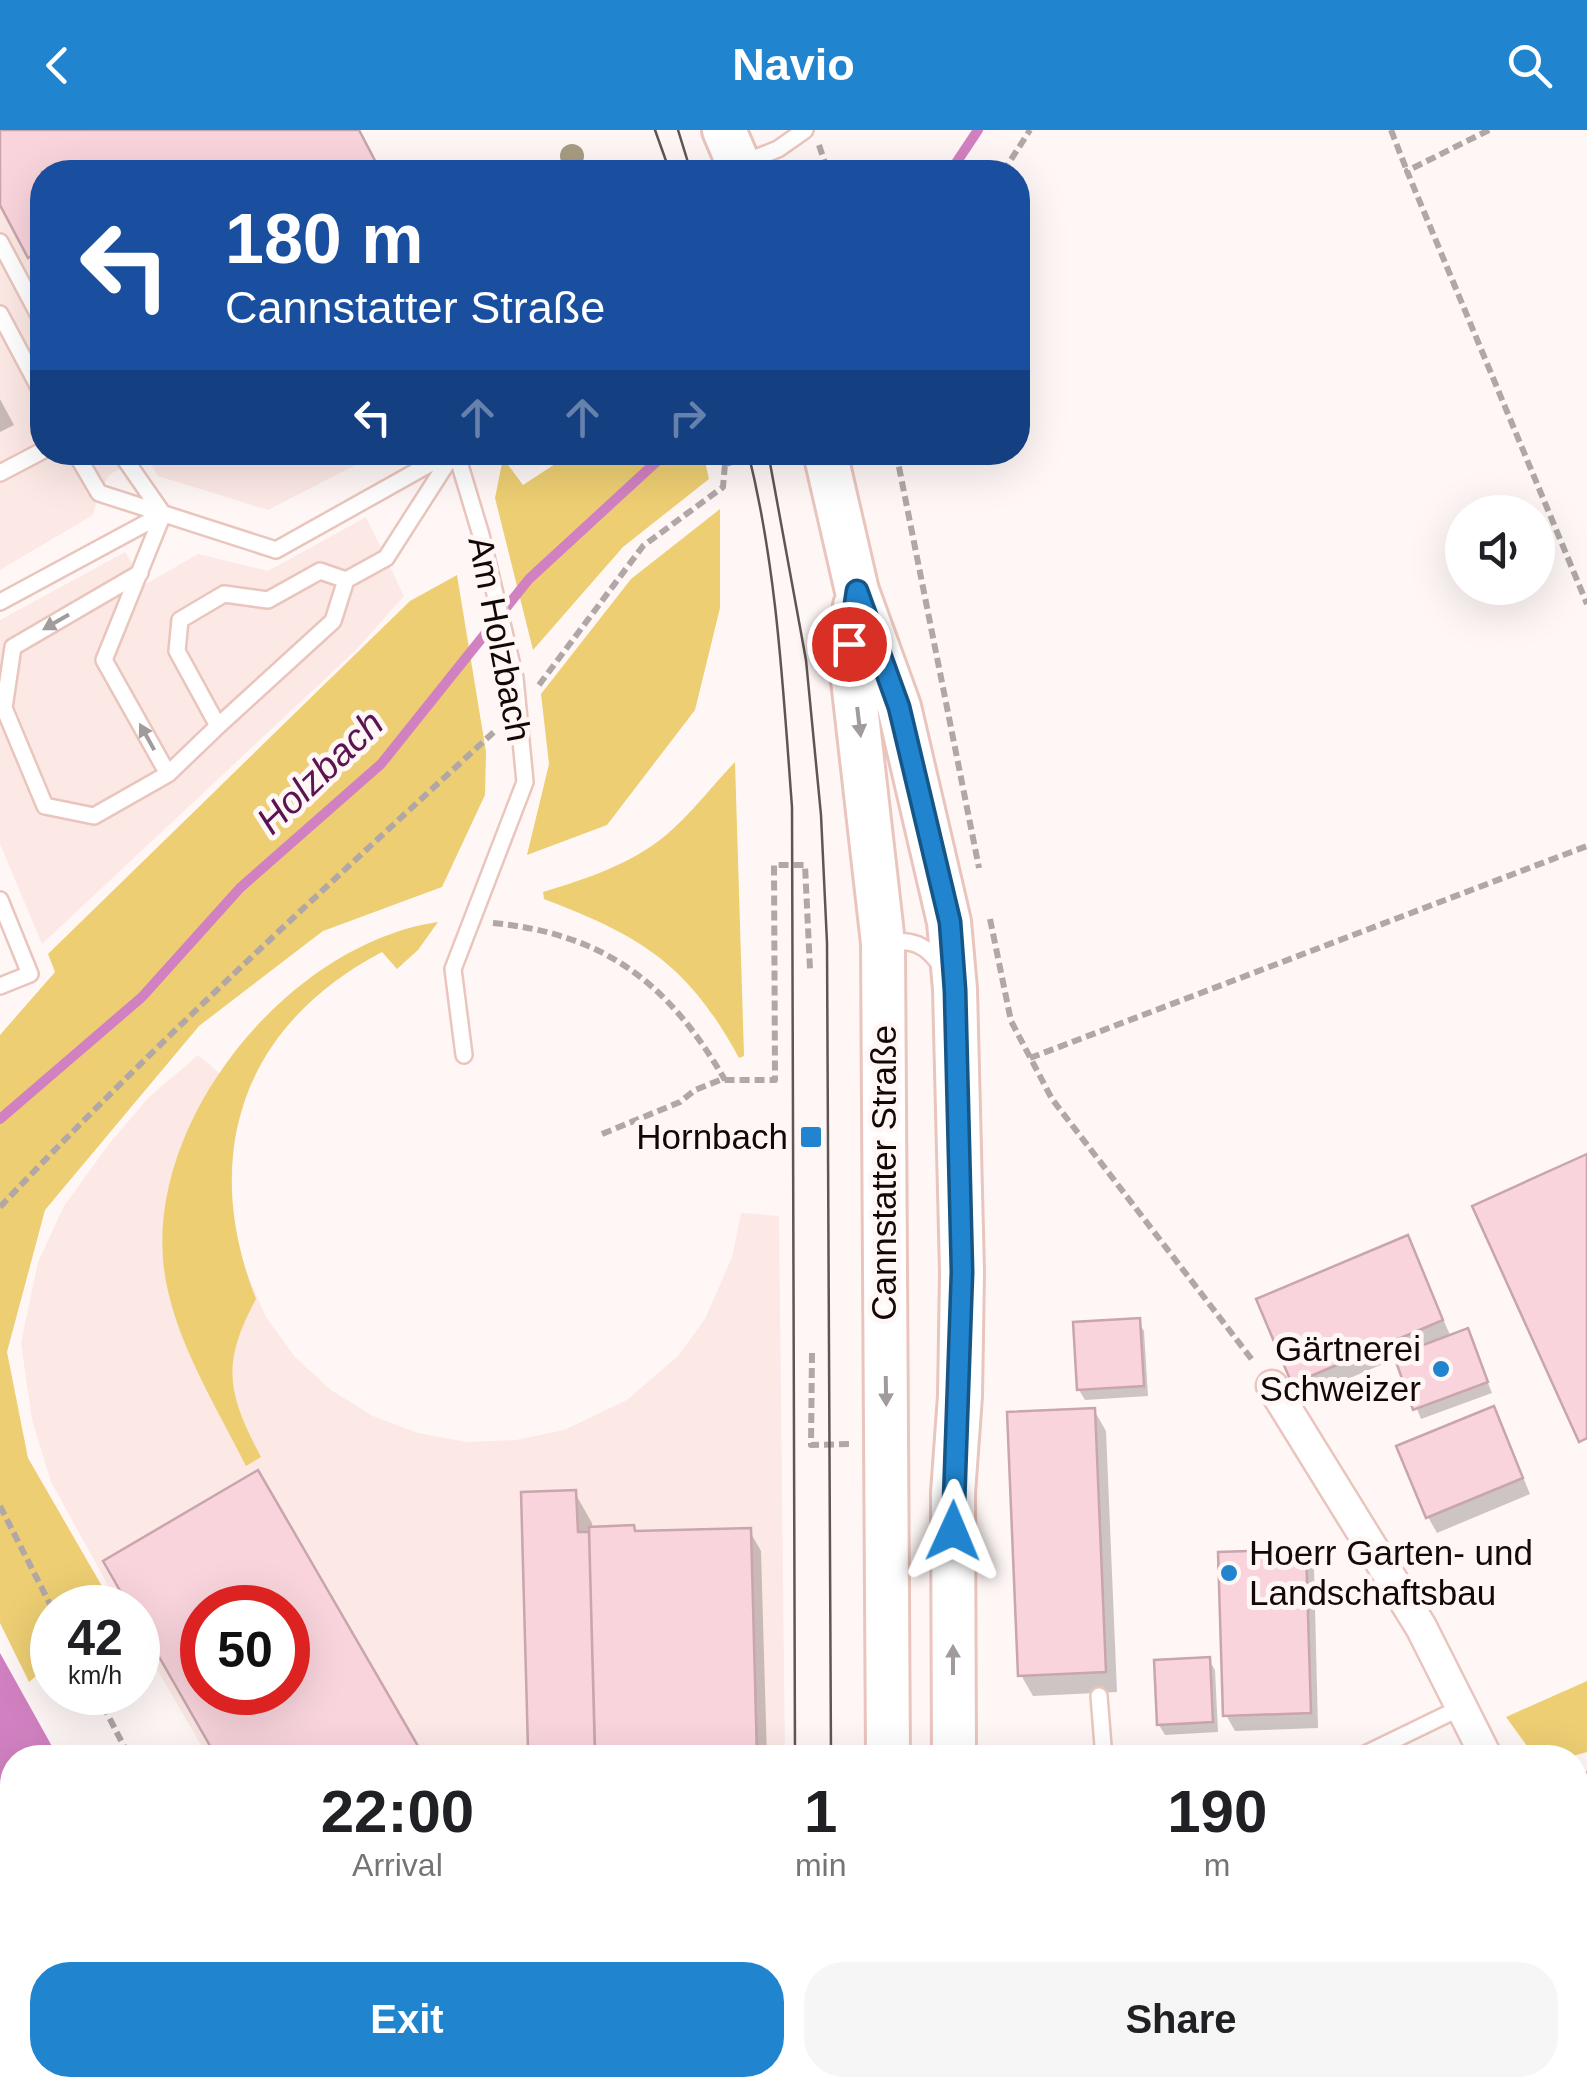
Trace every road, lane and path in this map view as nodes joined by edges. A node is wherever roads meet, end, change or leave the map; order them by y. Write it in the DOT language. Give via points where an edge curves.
graph roads {
  1 [pos="805,130"];
  2 [pos="1030,130"];
  3 [pos="1390,130"];
  4 [pos="1490,130"];
  5 [pos="735,156"];
  6 [pos="1011,160"];
  7 [pos="1407,172"];
  8 [pos="0,242"];
  9 [pos="30,294"];
  10 [pos="0,314"];
  11 [pos="30,370"];
  12 [pos="30,457"];
  13 [pos="83,465"];
  14 [pos="129,465"];
  15 [pos="430,465"];
  16 [pos="446,465"];
  17 [pos="458,465"];
  18 [pos="724,465"];
  19 [pos="829,465"];
  20 [pos="899,465"];
  21 [pos="0,473"];
  22 [pos="164,514"];
  23 [pos="140,573"];
  24 [pos="346,580"];
  25 [pos="857,591"];
  26 [pos="0,602"];
  27 [pos="1587,604"];
  28 [pos="520,709"];
  29 [pos="218,726"];
  30 [pos="168,774"];
  31 [pos="1587,846"];
  32 [pos="983,886"];
  33 [pos="0,900"];
  34 [pos="987,905"];
  35 [pos="472,920"];
  36 [pos="883,943"];
  37 [pos="810,968"];
  38 [pos="0,986"];
  39 [pos="955,990"];
  40 [pos="464,1055"];
  41 [pos="1030,1058"];
  42 [pos="725,1080"];
  43 [pos="602,1134"];
  44 [pos="0,1207"];
  45 [pos="812,1353"];
  46 [pos="1272,1386"];
  47 [pos="851,1444"];
  48 [pos="0,1506"];
  49 [pos="40,1585"];
  50 [pos="1099,1696"];
  51 [pos="1462,1707"];
  52 [pos="108,1715"];
  53 [pos="123,1745"];
  54 [pos="888,1745"];
  55 [pos="954,1745"];
  56 [pos="1103,1745"];
  57 [pos="1384,1745"];
  58 [pos="1481,1745"];
  1 -- 5 [label="lane" via="778,149"];
  2 -- 6 [label="path"];
  3 -- 7 [label="path"];
  4 -- 7 [label="path"];
  7 -- 27 [label="path"];
  8 -- 9 [label="lane"];
  10 -- 11 [label="lane"];
  12 -- 21 [label="lane"];
  13 -- 22 [label="lane" via="99,493"];
  14 -- 22 [label="lane"];
  15 -- 22 [label="lane" via="276,550"];
  16 -- 24 [label="lane" via="386,558"];
  17 -- 28 [label="lane, Am Holzbach"];
  18 -- 28 [label="path" via="722,487 643,546"];
  19 -- 25 [label="main road, Cannstatter Straße"];
  20 -- 32 [label="path"];
  22 -- 23 [label="lane"];
  22 -- 26 [label="lane"];
  30 -- 23 [label="lane, one-way" via="104,660"];
  23 -- 30 [label="lane, one-way" via="13,647 4,708 44,806 94,816"];
  24 -- 29 [label="lane" via="333,621"];
  24 -- 29 [label="lane" via="320,571 268,600 224,594 180,620 177,651"];
  25 -- 36 [label="main road, Cannstatter Straße, one-way" via="849,644"];
  25 -- 39 [label="main road, Cannstatter Straße" via="899,707 924,803 950,922"];
  28 -- 35 [label="lane, Am Holzbach" via="525,782"];
  28 -- 44 [label="path" via="326,887"];
  29 -- 30 [label="lane"];
  31 -- 41 [label="path"];
  33 -- 38 [label="lane" via="30,974"];
  34 -- 41 [label="path" via="1011,1021"];
  35 -- 40 [label="lane, Am Holzbach" via="454,969"];
  35 -- 42 [label="path" via="552,933 622,963 688,1022"];
  36 -- 39 [label="lane" via="921,944"];
  36 -- 54 [label="main road, Cannstatter Straße, one-way"];
  37 -- 42 [label="path" via="805,865 774,865 775,1080"];
  55 -- 39 [label="main road, Cannstatter Straße, one-way" via="953,1493 962,1272"];
  41 -- 46 [label="path" via="1052,1098"];
  42 -- 43 [label="path"];
  45 -- 47 [label="path" via="811,1445"];
  46 -- 51 [label="street" via="1421,1627"];
  48 -- 49 [label="path"];
  50 -- 56 [label="lane"];
  51 -- 57 [label="lane"];
  51 -- 58 [label="street"];
  52 -- 53 [label="path"];
}
